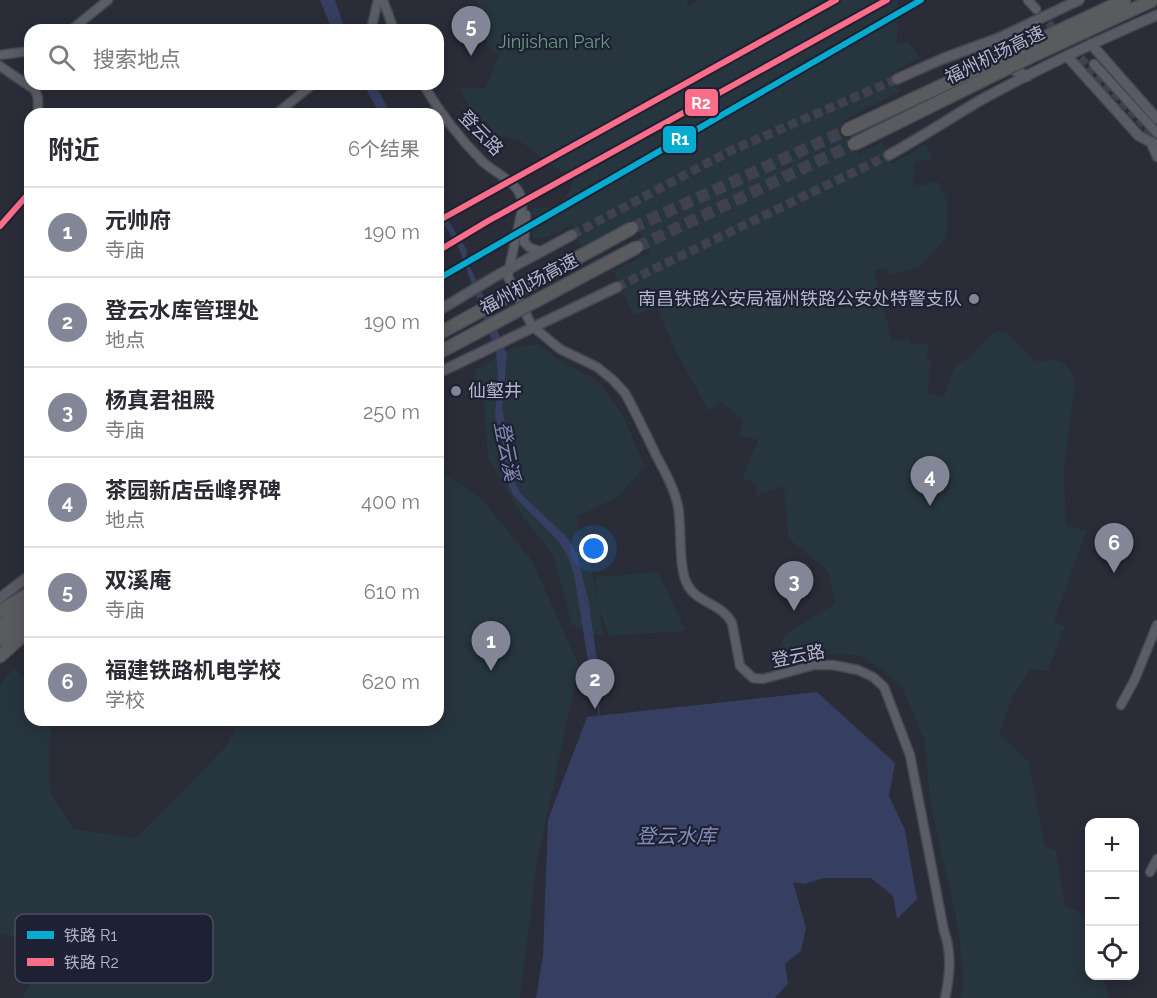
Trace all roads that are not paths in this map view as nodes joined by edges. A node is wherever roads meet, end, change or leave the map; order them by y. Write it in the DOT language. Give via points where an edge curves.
graph roads {
  1 [pos="108,0"];
  2 [pos="378,0"];
  3 [pos="383,0"];
  4 [pos="1028,0"];
  5 [pos="1079,0"];
  6 [pos="1125,0"];
  7 [pos="1153,0"];
  8 [pos="1037,5"];
  9 [pos="1157,15"];
  10 [pos="78,24"];
  11 [pos="372,24"];
  12 [pos="392,24"];
  13 [pos="1023,27"];
  14 [pos="1091,44"];
  15 [pos="24,52"];
  16 [pos="0,54"];
  17 [pos="1068,56"];
  18 [pos="1094,64"];
  19 [pos="0,66"];
  20 [pos="1028,76"];
  21 [pos="897,79"];
  22 [pos="24,82"];
  23 [pos="35,90"];
  24 [pos="306,90"];
  25 [pos="426,90"];
  26 [pos="38,108"];
  27 [pos="283,108"];
  28 [pos="437,108"];
  29 [pos="444,118"];
  30 [pos="1157,119"];
  31 [pos="847,130"];
  32 [pos="1157,133"];
  33 [pos="1153,143"];
  34 [pos="854,144"];
  35 [pos="889,155"];
  36 [pos="1157,157"];
  37 [pos="524,204"];
  38 [pos="632,228"];
  39 [pos="572,235"];
  40 [pos="637,247"];
  41 [pos="540,251"];
  42 [pos="508,269"];
  43 [pos="617,287"];
  44 [pos="444,307"];
  45 [pos="532,326"];
  46 [pos="444,331"];
  47 [pos="444,349"];
  48 [pos="444,370"];
  49 [pos="24,580"];
  50 [pos="24,597"];
  51 [pos="0,598"];
  52 [pos="24,608"];
  53 [pos="0,611"];
  54 [pos="24,622"];
  55 [pos="1157,625"];
  56 [pos="0,626"];
  57 [pos="24,635"];
  58 [pos="24,639"];
  59 [pos="0,640"];
  60 [pos="0,657"];
  61 [pos="1121,705"];
  62 [pos="1157,859"];
  63 [pos="1150,872"];
  64 [pos="945,998"];
  1 -- 10 [label="street"];
  2 -- 11 [label="street"];
  3 -- 12 [label="street"];
  4 -- 8 [label="street"];
  5 -- 13 [label="main road"];
  6 -- 31 [label="highway, 福州机场高速, bridge"];
  7 -- 34 [label="highway, 福州机场高速, bridge"];
  9 -- 14 [label="main road"];
  13 -- 20 [label="main road" via="1006,39 1002,52 1012,70"];
  13 -- 21 [label="main road"];
  14 -- 17 [label="main road"];
  14 -- 30 [label="main road"];
  15 -- 16 [label="street"];
  17 -- 20 [label="main road"];
  17 -- 33 [label="main road" via="1139,136"];
  18 -- 32 [label="street"];
  19 -- 22 [label="street"];
  20 -- 35 [label="main road"];
  23 -- 26 [label="street"];
  24 -- 27 [label="street"];
  25 -- 28 [label="street, 登云路"];
  29 -- 37 [label="street, 登云路" via="483,161 514,186"];
  33 -- 36 [label="street"];
  37 -- 41 [label="street" via="524,242"];
  37 -- 42 [label="street"];
  38 -- 46 [label="highway, 福州机场高速, bridge"];
  39 -- 41 [label="main road"];
  40 -- 47 [label="highway, 福州机场高速, bridge"];
  41 -- 42 [label="main road"];
  42 -- 44 [label="main road"];
  42 -- 45 [label="street, 登云路" via="509,282"];
  43 -- 45 [label="main road"];
  45 -- 48 [label="main road"];
  45 -- 64 [label="street, 登云路" via="560,349 597,367 625,393 674,492 687,585 728,616 744,672 763,679 814,665 837,665 873,677 886,691 910,755 949,943"];
  49 -- 51 [label="main road"];
  50 -- 53 [label="highway"];
  52 -- 56 [label="highway"];
  54 -- 59 [label="highway"];
  55 -- 61 [label="street" via="1136,679"];
  57 -- 60 [label="highway"];
  58 -- 60 [label="main road"];
  62 -- 63 [label="street"];
}
